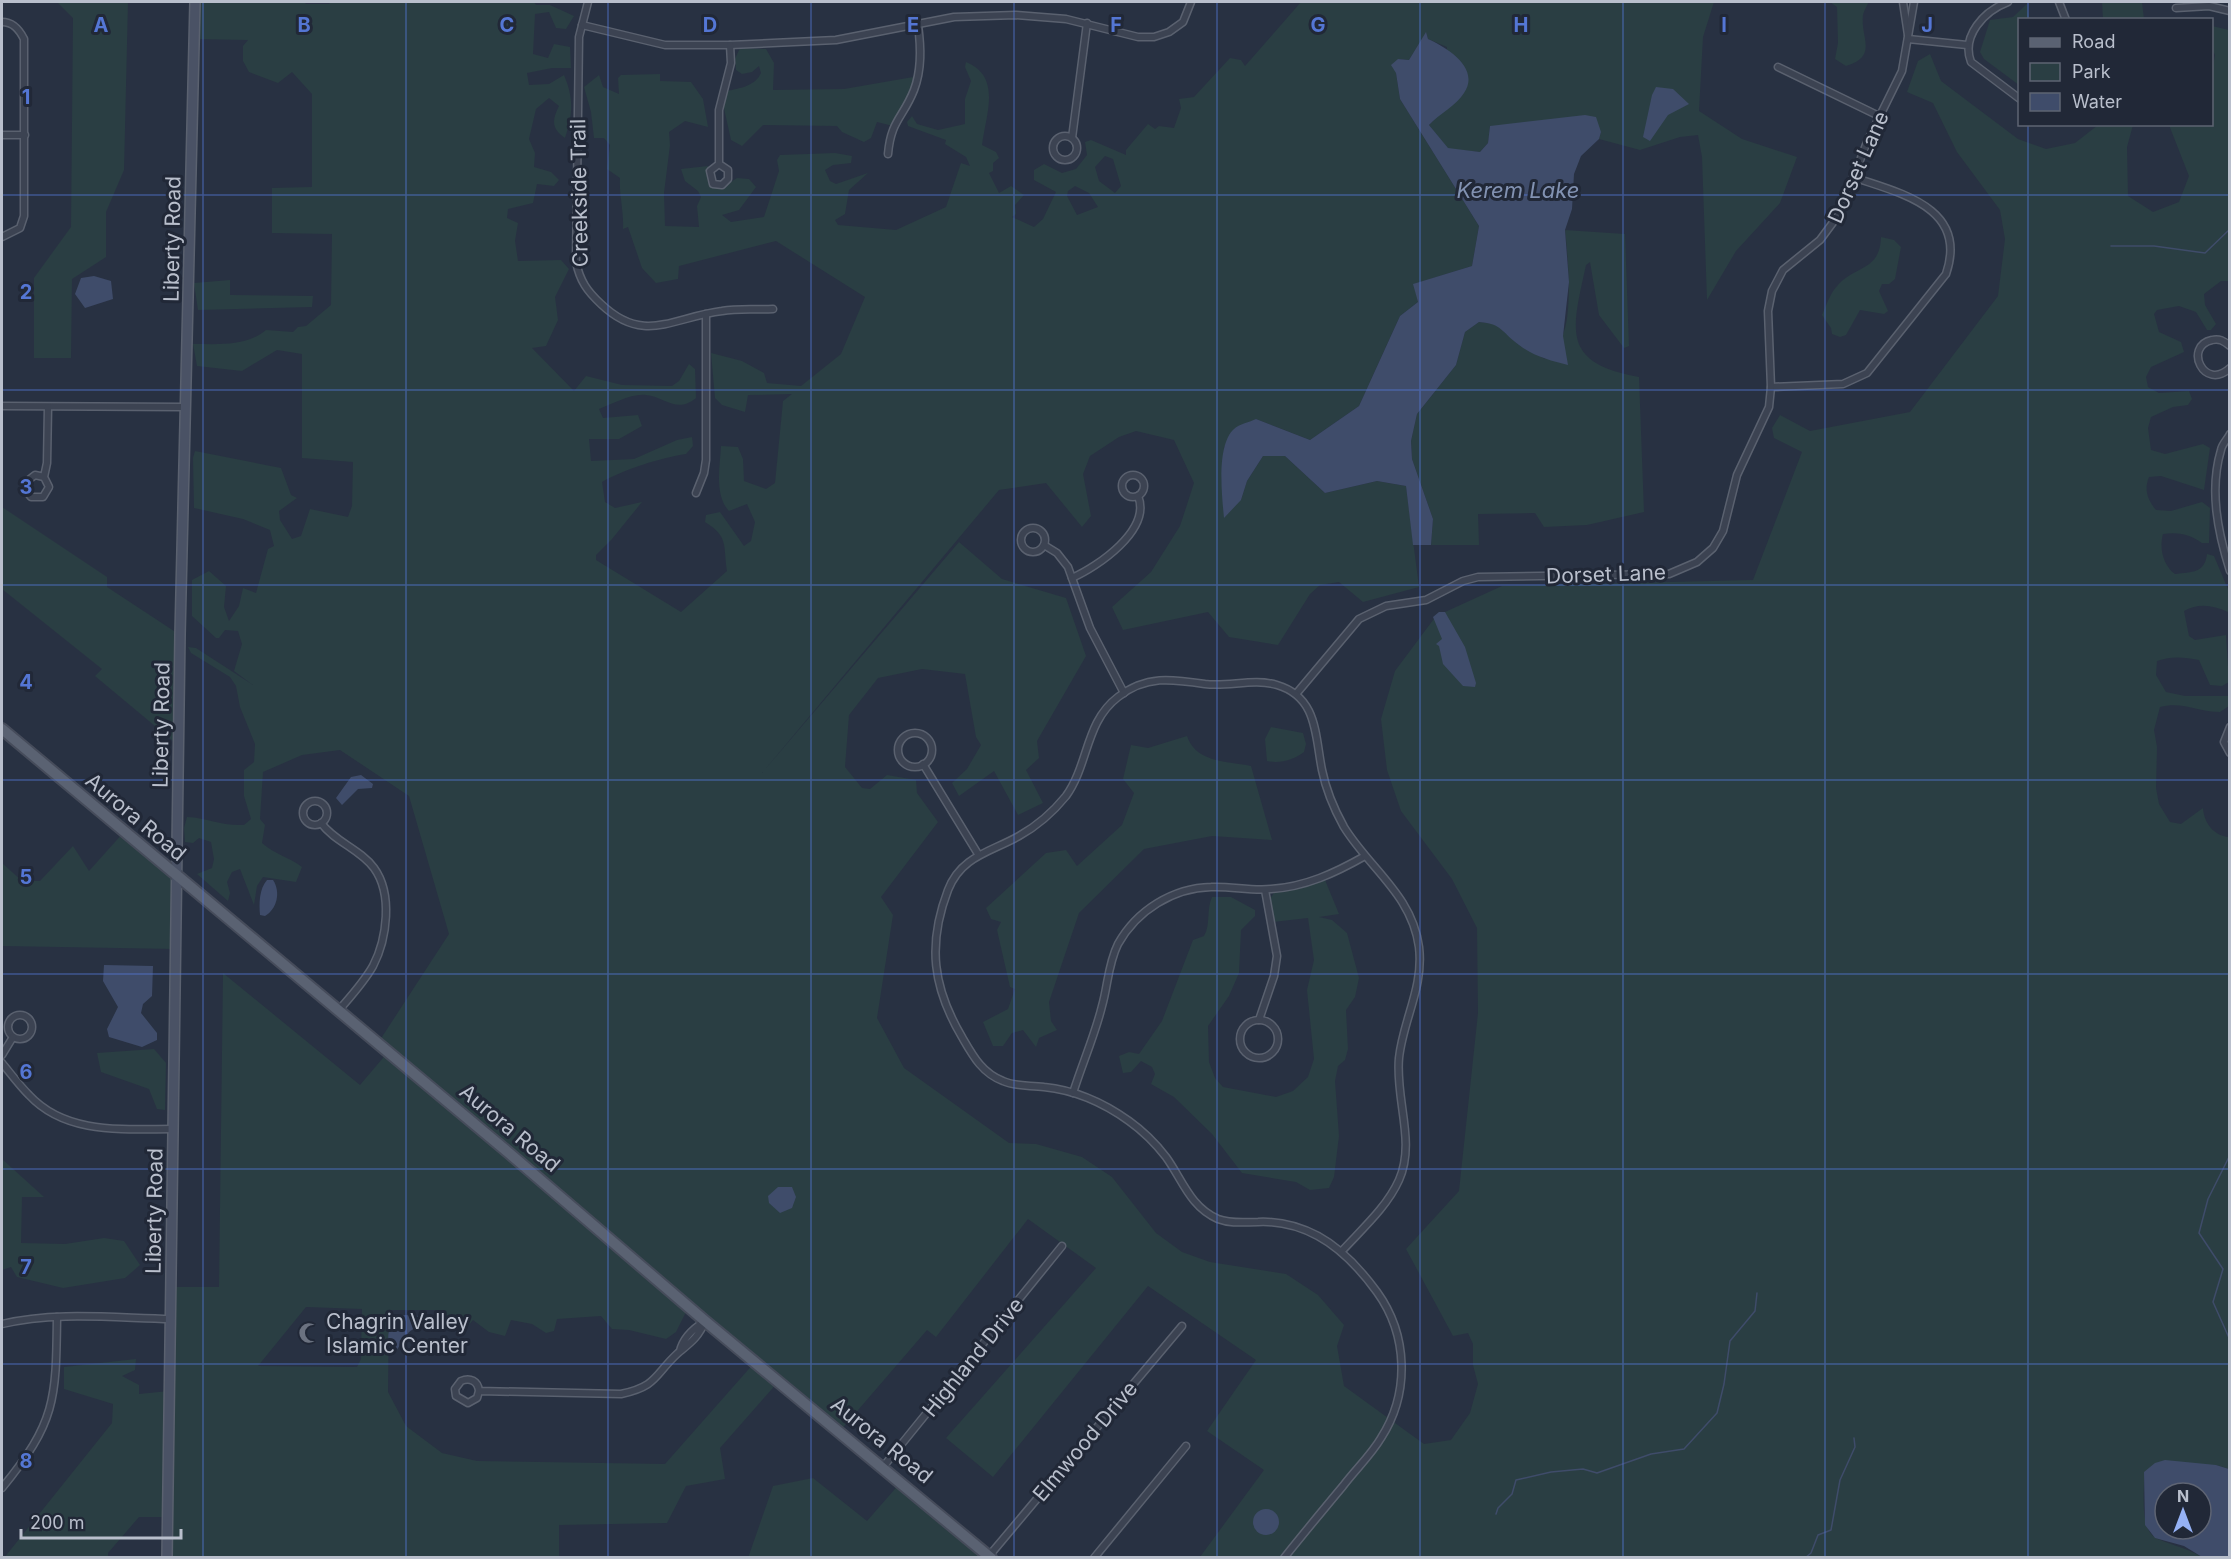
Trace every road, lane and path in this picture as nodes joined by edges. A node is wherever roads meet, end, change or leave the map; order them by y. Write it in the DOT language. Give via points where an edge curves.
graph roads {
  1 [pos="195,2"];
  2 [pos="588,2"];
  3 [pos="1191,2"];
  4 [pos="1903,2"];
  5 [pos="1914,2"];
  6 [pos="2008,2"];
  7 [pos="2059,2"];
  8 [pos="2176,8"];
  9 [pos="2229,11"];
  10 [pos="2065,18"];
  11 [pos="2,22"];
  12 [pos="1087,23"];
  13 [pos="582,25"];
  14 [pos="918,25"];
  15 [pos="1908,39"];
  16 [pos="730,45"];
  17 [pos="1967,45"];
  18 [pos="1778,67"];
  19 [pos="2018,98"];
  20 [pos="1879,116"];
  21 [pos="2,135"];
  22 [pos="25,135"];
  23 [pos="1072,138"];
  24 [pos="888,154"];
  25 [pos="719,164"];
  26 [pos="1853,177"];
  27 [pos="2,237"];
  28 [pos="773,309"];
  29 [pos="706,314"];
  30 [pos="2229,346"];
  31 [pos="2229,368"];
  32 [pos="1771,387"];
  33 [pos="2,406"];
  34 [pos="48,407"];
  35 [pos="186,407"];
  36 [pos="2229,434"];
  37 [pos="44,477"];
  38 [pos="696,493"];
  39 [pos="1138,496"];
  40 [pos="1044,544"];
  41 [pos="2229,572"];
  42 [pos="1072,578"];
  43 [pos="1124,693"];
  44 [pos="1296,694"];
  45 [pos="2229,727"];
  46 [pos="2,729"];
  47 [pos="2229,753"];
  48 [pos="923,764"];
  49 [pos="321,823"];
  50 [pos="978,854"];
  51 [pos="1365,856"];
  52 [pos="177,876"];
  53 [pos="1265,890"];
  54 [pos="339,1010"];
  55 [pos="1259,1020"];
  56 [pos="13,1036"];
  57 [pos="2,1055"];
  58 [pos="2,1064"];
  59 [pos="1073,1093"];
  60 [pos="173,1129"];
  61 [pos="1062,1246"];
  62 [pos="1341,1252"];
  63 [pos="57,1317"];
  64 [pos="171,1319"];
  65 [pos="705,1321"];
  66 [pos="2,1324"];
  67 [pos="1182,1326"];
  68 [pos="479,1391"];
  69 [pos="1186,1446"];
  70 [pos="883,1467"];
  71 [pos="2,1488"];
  72 [pos="167,1557"];
  73 [pos="990,1557"];
  74 [pos="1094,1557"];
  75 [pos="1284,1557"];
  1 -- 35 [label="street, Liberty Road"];
  2 -- 13 [label="street, Creekside Trail"];
  3 -- 12 [label="street" via="1183,22 1154,37 1138,37"];
  4 -- 15 [label="street, Dorset Lane"];
  5 -- 15 [label="street, Dorset Lane"];
  6 -- 17 [label="street" via="1989,13"];
  7 -- 10 [label="street"];
  8 -- 9 [label="street" via="2209,6"];
  11 -- 22 [label="street" via="19,29 24,39"];
  12 -- 14 [label="street" via="985,15"];
  12 -- 23 [label="street"];
  13 -- 16 [label="street" via="665,45"];
  13 -- 29 [label="street, Creekside Trail" via="576,262 581,281 614,316 634,325 659,326"];
  14 -- 16 [label="street" via="836,40"];
  14 -- 24 [label="street" via="919,76 893,126"];
  15 -- 17 [label="street"];
  15 -- 20 [label="street, Dorset Lane" via="1899,78"];
  16 -- 25 [label="street" via="731,63 719,110"];
  17 -- 19 [label="street" via="1971,62"];
  18 -- 20 [label="street"];
  20 -- 26 [label="street, Dorset Lane"];
  21 -- 22 [label="street"];
  22 -- 27 [label="street" via="24,216 20,228"];
  23 -- 23 [label="street" via="1064,136 1054,142 1053,153 1058,159 1066,161 1075,155 1077,148"];
  26 -- 32 [label="street, Dorset Lane" via="1840,213 1828,232 1783,270 1772,291 1768,311"];
  26 -- 32 [label="street" via="1918,200 1933,211 1949,241 1946,274 1868,373 1843,384"];
  28 -- 29 [label="street, Creekside Trail"];
  29 -- 38 [label="street" via="706,460"];
  30 -- 31 [label="street" via="2220,340 2209,340 2198,354 2200,365 2208,373 2220,374"];
  32 -- 44 [label="street, Dorset Lane" via="1766,416 1737,475 1723,531 1713,548 1697,562 1661,575 1471,578 1435,596 1386,606 1359,619"];
  33 -- 34 [label="street"];
  34 -- 35 [label="street"];
  34 -- 37 [label="street"];
  35 -- 52 [label="street, Liberty Road"];
  36 -- 41 [label="street" via="2220,451 2215,492"];
  39 -- 42 [label="street" via="1139,511 1125,539 1106,559"];
  40 -- 42 [label="street" via="1060,556"];
  42 -- 43 [label="street" via="1090,628"];
  43 -- 44 [label="street" via="1143,683 1172,678 1213,685 1266,683"];
  43 -- 50 [label="street" via="1098,720 1081,770 1058,805 1025,833"];
  44 -- 51 [label="street" via="1316,724 1322,772 1335,809"];
  45 -- 47 [label="street" via="2224,742"];
  46 -- 52 [label="main road, Aurora Road"];
  48 -- 48 [label="street" via="930,756 929,741 921,734 905,736 899,745 899,756 907,764"];
  48 -- 50 [label="street"];
  49 -- 54 [label="street" via="374,868 386,904 374,964"];
  50 -- 59 [label="street" via="953,879 944,902 936,961 943,1002 975,1058 992,1076 1011,1084"];
  51 -- 53 [label="street" via="1319,879"];
  51 -- 62 [label="street" via="1403,899 1417,938 1420,971 1399,1057 1399,1096 1407,1138 1402,1173 1390,1196"];
  52 -- 54 [label="main road, Aurora Road"];
  52 -- 60 [label="street, Liberty Road"];
  53 -- 55 [label="street" via="1277,956"];
  53 -- 59 [label="street" via="1188,890 1164,899 1134,922 1112,958 1102,1006"];
  54 -- 65 [label="main road, Aurora Road"];
  55 -- 55 [label="street" via="1243,1028 1240,1040 1248,1055 1260,1059 1275,1050 1279,1039 1270,1023"];
  56 -- 57 [label="street"];
  58 -- 60 [label="street" via="30,1097 82,1125 100,1129"];
  59 -- 62 [label="street" via="1107,1107 1139,1129 1162,1153 1190,1197 1206,1213 1226,1221 1265,1221 1299,1228"];
  60 -- 64 [label="street, Liberty Road"];
  61 -- 70 [label="street, Highland Drive"];
  62 -- 75 [label="street" via="1380,1296 1393,1322 1401,1359 1399,1396 1379,1442"];
  63 -- 64 [label="street"];
  63 -- 66 [label="street"];
  63 -- 71 [label="street" via="53,1404 43,1432"];
  64 -- 72 [label="street, Liberty Road"];
  65 -- 68 [label="street" via="687,1348 647,1387 629,1392"];
  65 -- 70 [label="main road, Aurora Road"];
  67 -- 73 [label="street, Elmwood Drive"];
  69 -- 74 [label="street"];
  70 -- 73 [label="main road, Aurora Road"];
}
